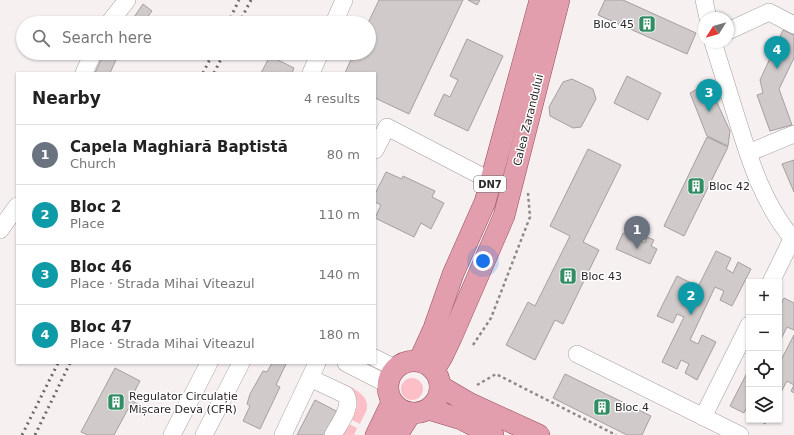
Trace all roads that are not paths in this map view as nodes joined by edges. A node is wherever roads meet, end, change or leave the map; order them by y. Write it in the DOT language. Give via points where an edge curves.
graph roads {
  1 [pos="127,0"];
  2 [pos="344,0"];
  3 [pos="540,0"];
  4 [pos="559,0"];
  5 [pos="704,0"];
  6 [pos="772,6"];
  7 [pos="707,12"];
  8 [pos="114,16"];
  9 [pos="337,16"];
  10 [pos="794,25"];
  11 [pos="734,28"];
  12 [pos="715,48"];
  13 [pos="90,60"];
  14 [pos="317,60"];
  15 [pos="84,72"];
  16 [pos="311,72"];
  17 [pos="794,134"];
  18 [pos="376,148"];
  19 [pos="748,153"];
  20 [pos="491,181"];
  21 [pos="16,207"];
  22 [pos="0,230"];
  23 [pos="793,240"];
  24 [pos="773,279"];
  25 [pos="746,331"];
  26 [pos="577,354"];
  27 [pos="376,360"];
  28 [pos="208,364"];
  29 [pos="240,364"];
  30 [pos="348,364"];
  31 [pos="313,370"];
  32 [pos="431,372"];
  33 [pos="391,385"];
  34 [pos="419,411"];
  35 [pos="703,417"];
  36 [pos="172,435"];
  37 [pos="204,435"];
  38 [pos="282,435"];
  39 [pos="333,435"];
  40 [pos="376,435"];
  41 [pos="397,435"];
  42 [pos="493,435"];
  43 [pos="539,435"];
  44 [pos="740,435"];
  1 -- 8 [label="street"];
  2 -- 9 [label="street"];
  3 -- 20 [label="main road, Calea Zarandului / DN7"];
  4 -- 32 [label="main road, Calea Zarandului / DN7" via="504,216 452,336"];
  5 -- 7 [label="street"];
  6 -- 10 [label="street"];
  6 -- 11 [label="street"];
  12 -- 19 [label="street"];
  13 -- 15 [label="street"];
  14 -- 16 [label="street"];
  17 -- 19 [label="street"];
  18 -- 20 [label="street" via="387,127"];
  19 -- 23 [label="street" via="759,183"];
  20 -- 32 [label="main road, Calea Zarandului / DN7" via="434,328"];
  21 -- 22 [label="street"];
  23 -- 24 [label="street"];
  25 -- 35 [label="street"];
  26 -- 35 [label="street"];
  27 -- 33 [label="street"];
  28 -- 36 [label="street"];
  29 -- 37 [label="street"];
  30 -- 33 [label="street"];
  31 -- 38 [label="street"];
  31 -- 39 [label="street" via="348,398 348,406"];
  32 -- 33 [label="main road" via="410,360"];
  32 -- 34 [label="main road" via="437,400"];
  32 -- 43 [label="main road" via="468,403"];
  33 -- 34 [label="main road" via="404,411"];
  33 -- 40 [label="main road"];
  34 -- 41 [label="main road"];
  34 -- 42 [label="main road" via="461,419"];
  35 -- 44 [label="street"];
}
